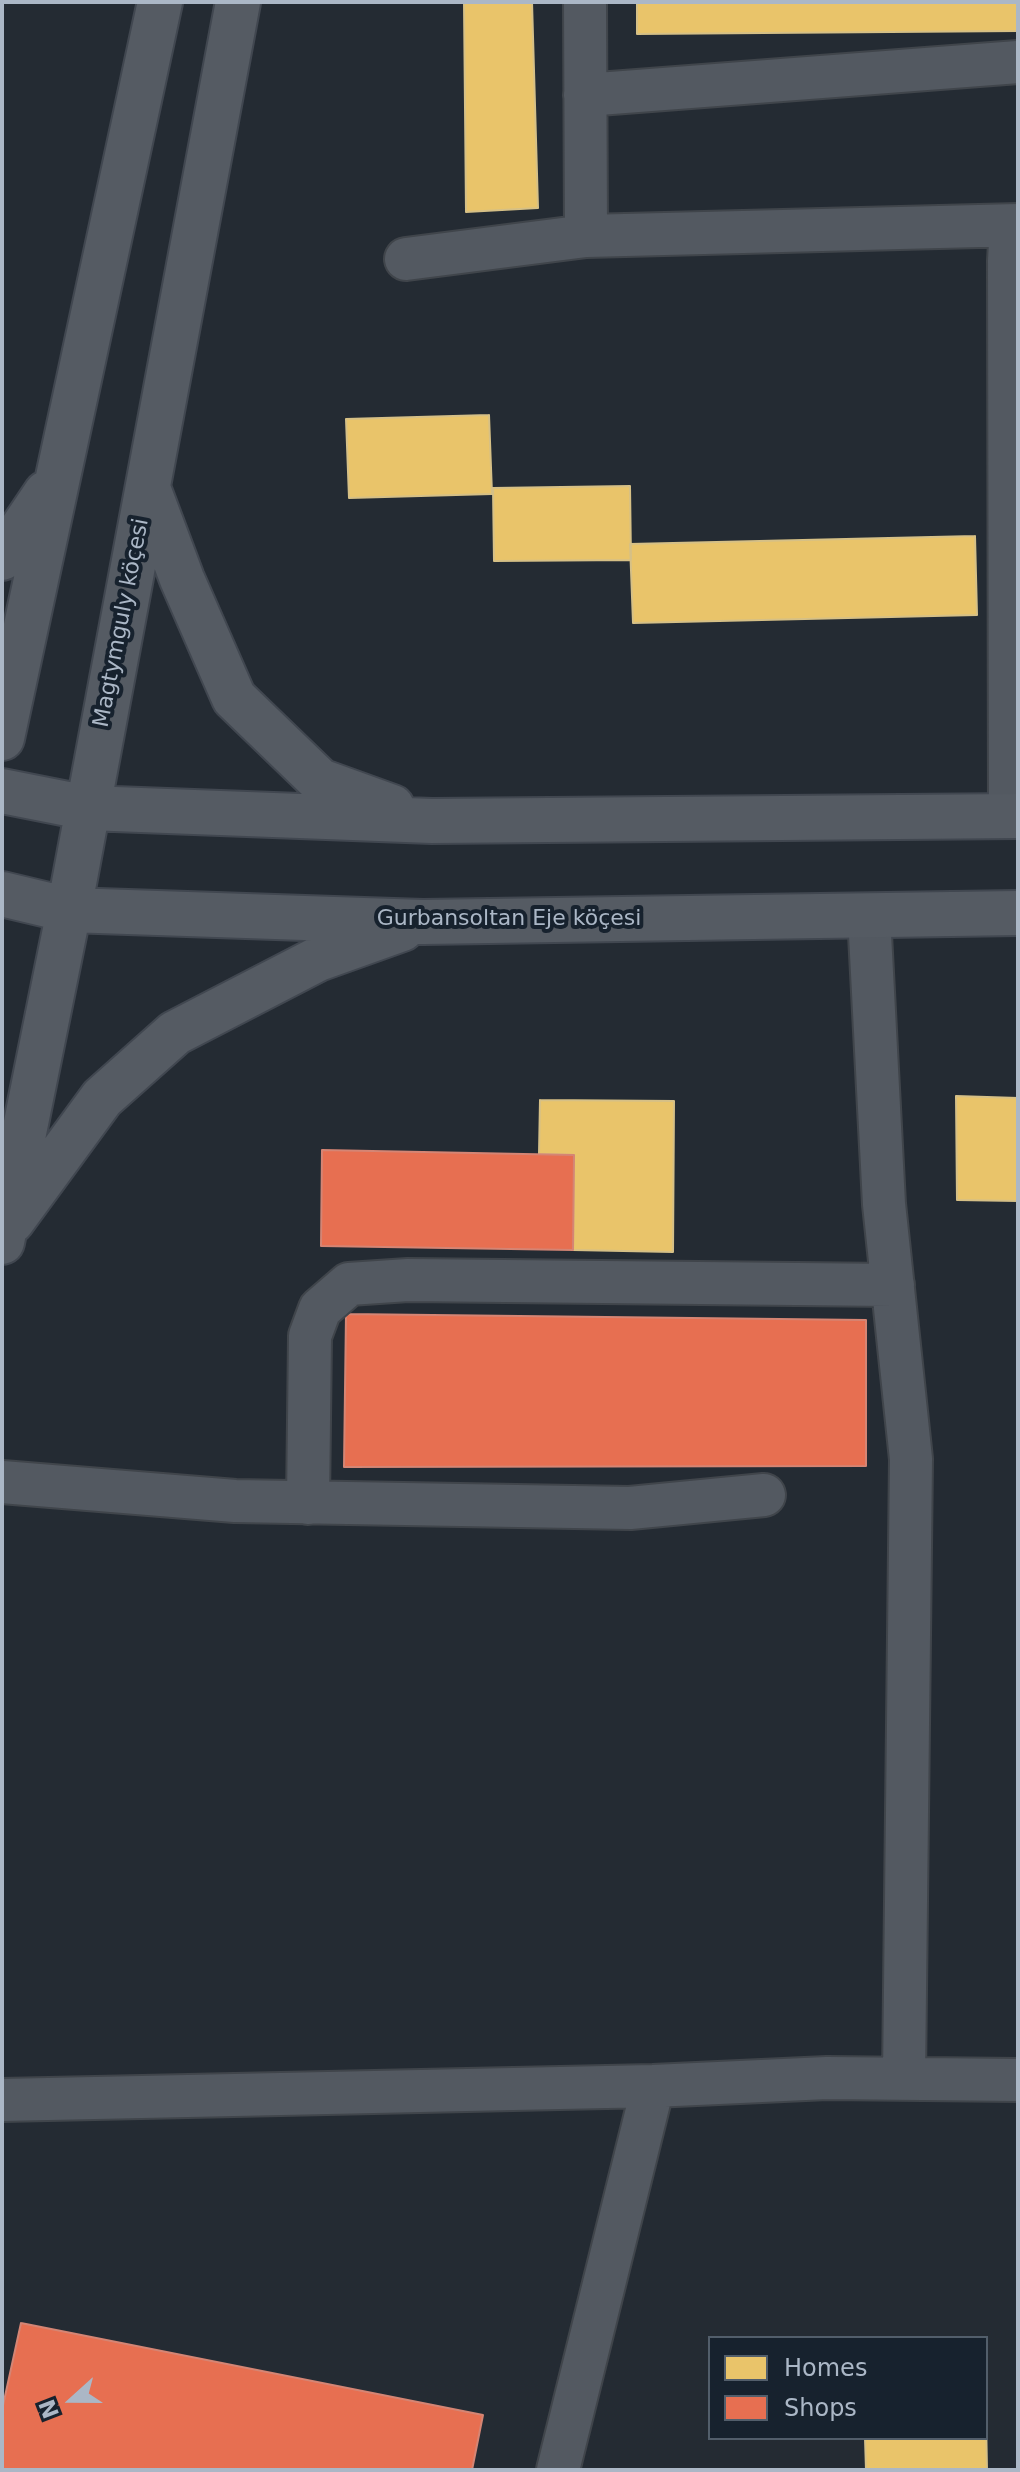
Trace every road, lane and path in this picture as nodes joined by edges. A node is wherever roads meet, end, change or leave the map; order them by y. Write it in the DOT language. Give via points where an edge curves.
graph roads {
  1 [pos="160,2"];
  2 [pos="238,2"];
  3 [pos="585,2"];
  4 [pos="1018,62"];
  5 [pos="585,95"];
  6 [pos="1018,226"];
  7 [pos="586,236"];
  8 [pos="406,259"];
  9 [pos="59,475"];
  10 [pos="148,486"];
  11 [pos="2,558"];
  12 [pos="2,738"];
  13 [pos="2,791"];
  14 [pos="88,808"];
  15 [pos="1014,816"];
  16 [pos="432,821"];
  17 [pos="2,894"];
  18 [pos="69,910"];
  19 [pos="1018,913"];
  20 [pos="869,915"];
  21 [pos="423,922"];
  22 [pos="3,1237"];
  23 [pos="893,1285"];
  24 [pos="2,1482"];
  25 [pos="764,1495"];
  26 [pos="308,1503"];
  27 [pos="904,2078"];
  28 [pos="1018,2080"];
  29 [pos="653,2086"];
  30 [pos="2,2100"];
  31 [pos="558,2470"];
  1 -- 9 [label="main road"];
  2 -- 10 [label="main road, Magtymguly köçesi"];
  3 -- 5 [label="street"];
  4 -- 5 [label="street"];
  5 -- 7 [label="street"];
  6 -- 7 [label="street"];
  6 -- 15 [label="street" via="1009,261"];
  7 -- 8 [label="street"];
  9 -- 11 [label="main road"];
  9 -- 12 [label="main road"];
  10 -- 14 [label="main road, Magtymguly köçesi"];
  10 -- 16 [label="main road" via="234,698 320,781"];
  13 -- 14 [label="main road"];
  14 -- 16 [label="main road"];
  14 -- 18 [label="main road, Magtymguly köçesi"];
  15 -- 16 [label="main road"];
  17 -- 18 [label="main road, Gurbansoltan Eje köçesi"];
  18 -- 21 [label="main road, Gurbansoltan Eje köçesi"];
  18 -- 22 [label="main road, Magtymguly köçesi"];
  19 -- 20 [label="main road, Gurbansoltan Eje köçesi"];
  20 -- 21 [label="main road, Gurbansoltan Eje köçesi"];
  20 -- 23 [label="street"];
  21 -- 22 [label="main road" via="318,959 175,1033 102,1098"];
  23 -- 26 [label="street" via="408,1280 349,1284 320,1309 310,1336"];
  23 -- 27 [label="street" via="911,1459"];
  24 -- 26 [label="street"];
  25 -- 26 [label="street" via="630,1508"];
  27 -- 28 [label="street"];
  27 -- 29 [label="street"];
  29 -- 30 [label="street"];
  29 -- 31 [label="street"];
}
